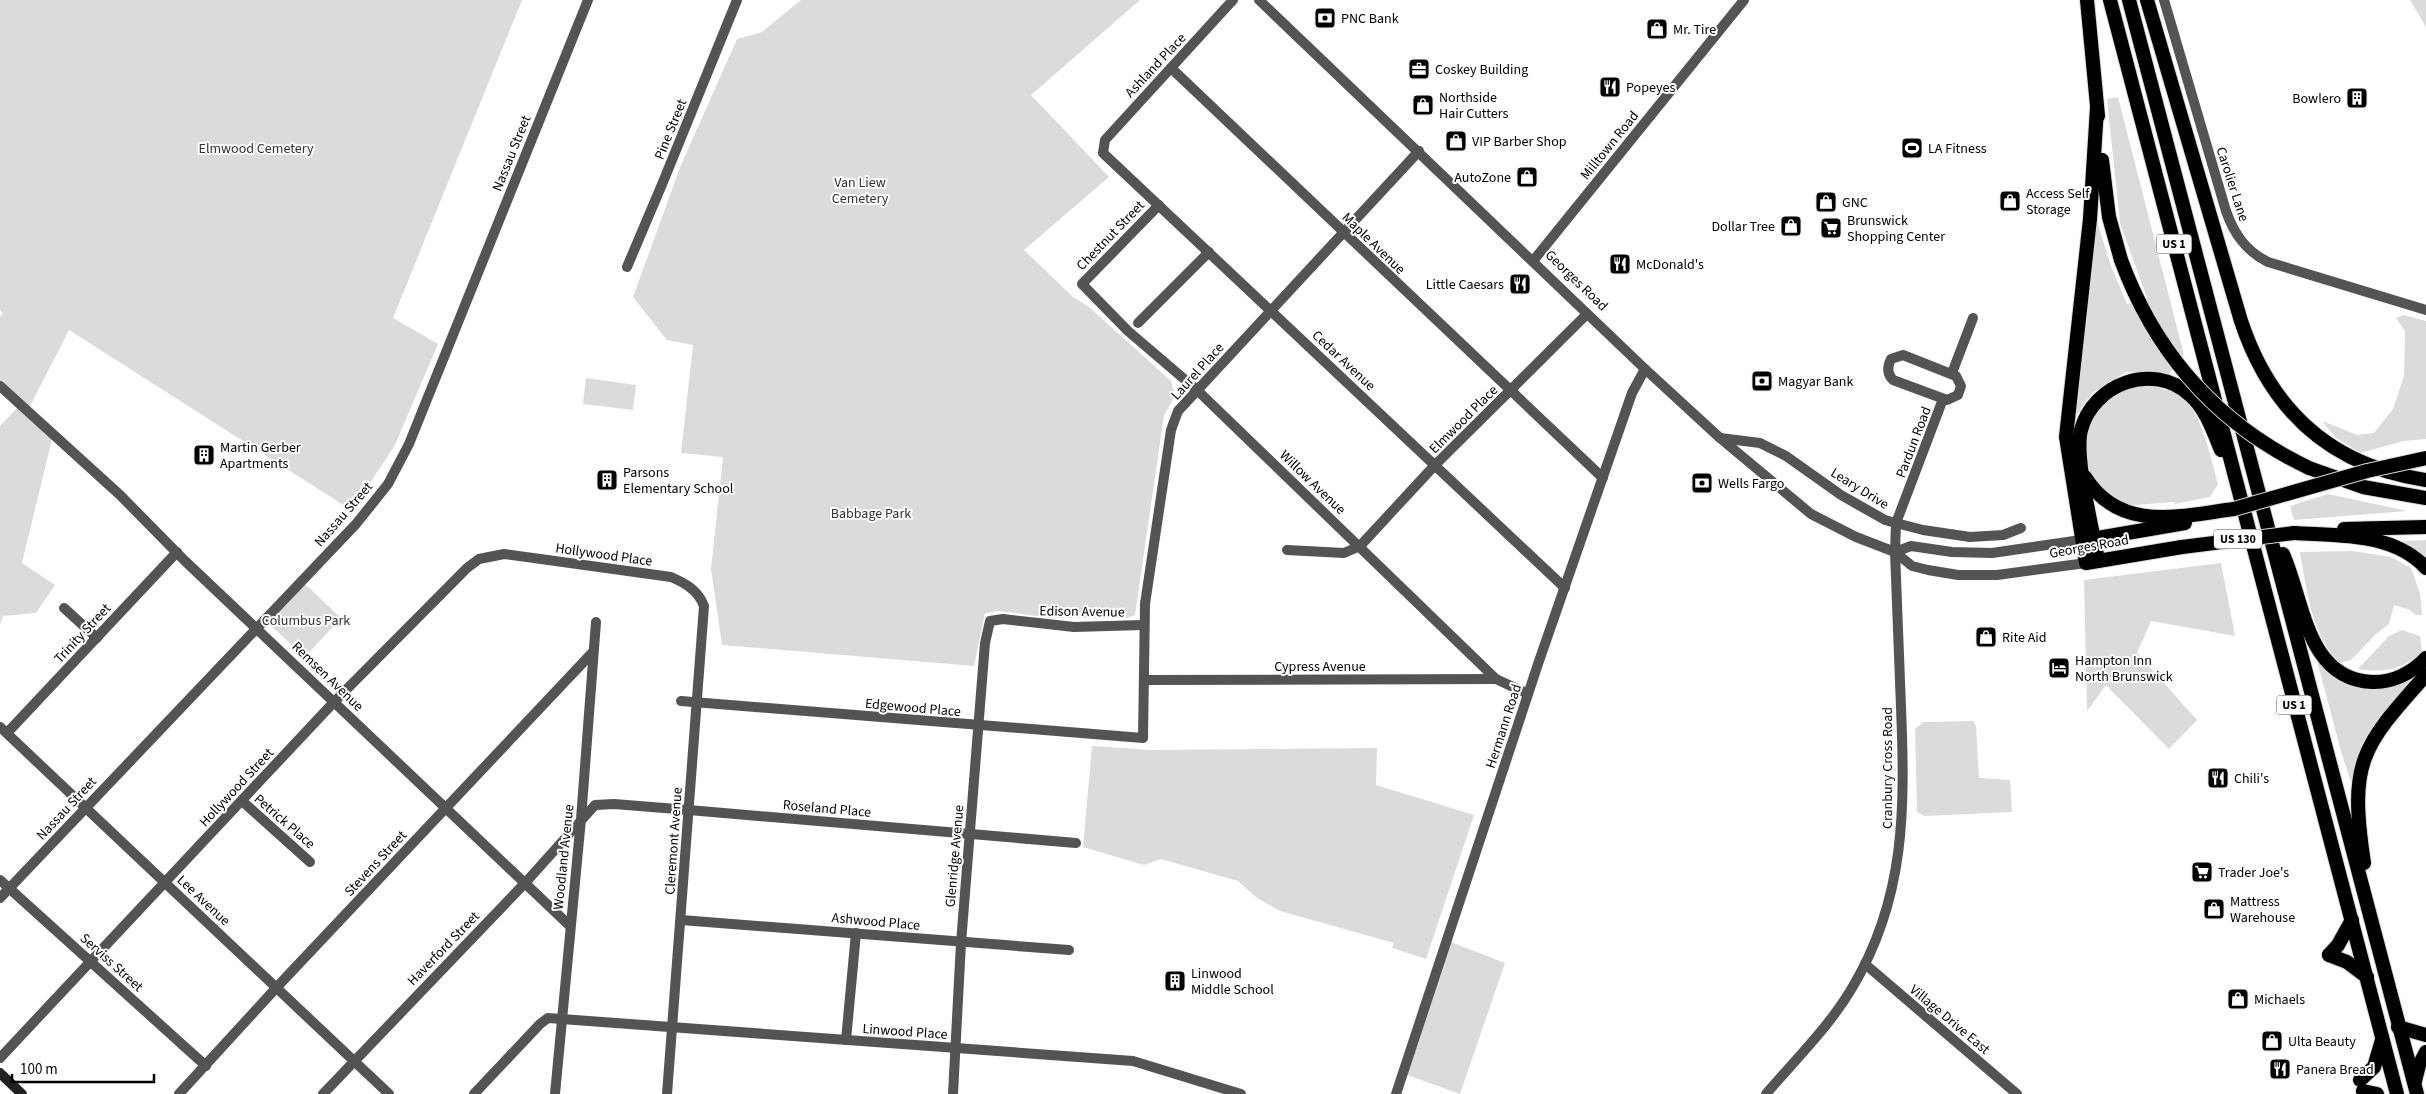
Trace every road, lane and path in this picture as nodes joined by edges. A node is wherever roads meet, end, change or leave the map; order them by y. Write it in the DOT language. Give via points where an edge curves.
graph roads {
  1 [pos="588,0"];
  2 [pos="737,0"];
  3 [pos="1234,0"];
  4 [pos="1259,0"];
  5 [pos="1744,0"];
  6 [pos="2087,0"];
  7 [pos="2110,0"];
  8 [pos="2130,0"];
  9 [pos="2147,0"];
  10 [pos="2164,0"];
  11 [pos="1171,68"];
  12 [pos="2097,108"];
  13 [pos="1420,151"];
  14 [pos="1103,153"];
  15 [pos="1159,205"];
  16 [pos="1344,233"];
  17 [pos="1209,252"];
  18 [pos="1533,261"];
  19 [pos="627,266"];
  20 [pos="1082,284"];
  21 [pos="2426,310"];
  22 [pos="1271,311"];
  23 [pos="1587,314"];
  24 [pos="1972,318"];
  25 [pos="1138,323"];
  26 [pos="1645,369"];
  27 [pos="1952,373"];
  28 [pos="0,386"];
  29 [pos="1197,390"];
  30 [pos="1510,391"];
  31 [pos="1944,399"];
  32 [pos="1720,438"];
  33 [pos="2426,458"];
  34 [pos="1435,465"];
  35 [pos="2083,474"];
  36 [pos="1602,478"];
  37 [pos="2426,480"];
  38 [pos="2238,489"];
  39 [pos="2426,498"];
  40 [pos="2267,519"];
  41 [pos="2176,521"];
  42 [pos="1896,523"];
  43 [pos="2426,527"];
  44 [pos="2021,528"];
  45 [pos="2294,533"];
  46 [pos="2088,539"];
  47 [pos="1360,546"];
  48 [pos="1287,550"];
  49 [pos="177,552"];
  50 [pos="1895,552"];
  51 [pos="504,554"];
  52 [pos="2092,562"];
  53 [pos="2426,568"];
  54 [pos="1565,588"];
  55 [pos="696,592"];
  56 [pos="64,608"];
  57 [pos="990,621"];
  58 [pos="596,622"];
  59 [pos="1143,626"];
  60 [pos="257,627"];
  61 [pos="97,638"];
  62 [pos="592,653"];
  63 [pos="2426,658"];
  64 [pos="2426,674"];
  65 [pos="1496,679"];
  66 [pos="1144,680"];
  67 [pos="1528,694"];
  68 [pos="681,701"];
  69 [pos="334,702"];
  70 [pos="697,703"];
  71 [pos="979,726"];
  72 [pos="4,730"];
  73 [pos="1144,738"];
  74 [pos="242,801"];
  75 [pos="447,807"];
  76 [pos="86,808"];
  77 [pos="689,810"];
  78 [pos="581,819"];
  79 [pos="970,834"];
  80 [pos="1076,843"];
  81 [pos="310,862"];
  82 [pos="0,880"];
  83 [pos="165,882"];
  84 [pos="526,882"];
  85 [pos="9,889"];
  86 [pos="0,898"];
  87 [pos="681,920"];
  88 [pos="2352,920"];
  89 [pos="570,925"];
  90 [pos="856,933"];
  91 [pos="2374,933"];
  92 [pos="961,943"];
  93 [pos="1069,950"];
  94 [pos="91,961"];
  95 [pos="1865,964"];
  96 [pos="2367,977"];
  97 [pos="276,988"];
  98 [pos="563,1019"];
  99 [pos="2398,1026"];
  100 [pos="673,1028"];
  101 [pos="2426,1035"];
  102 [pos="2382,1036"];
  103 [pos="846,1040"];
  104 [pos="956,1048"];
  105 [pos="2426,1052"];
  106 [pos="0,1058"];
  107 [pos="354,1060"];
  108 [pos="206,1066"];
  109 [pos="0,1074"];
  110 [pos="2416,1090"];
  111 [pos="22,1094"];
  112 [pos="179,1094"];
  113 [pos="323,1094"];
  114 [pos="389,1094"];
  115 [pos="474,1094"];
  116 [pos="555,1094"];
  117 [pos="667,1094"];
  118 [pos="952,1094"];
  119 [pos="1241,1094"];
  120 [pos="1396,1094"];
  121 [pos="1766,1094"];
  122 [pos="2017,1094"];
  123 [pos="2378,1094"];
  124 [pos="2397,1094"];
  1 -- 60 [label="street, Nassau Street" via="409,444 388,484 367,511"];
  2 -- 19 [label="street, Pine Street"];
  3 -- 11 [label="street, Ashland Place"];
  4 -- 13 [label="street, Georges Road"];
  5 -- 18 [label="street, Milltown Road"];
  6 -- 12 [label="highway"];
  7 -- 38 [label="highway, US 1"];
  8 -- 40 [label="highway, US 1"];
  9 -- 37 [label="highway" via="2241,321 2261,370 2292,412 2311,432 2331,446 2366,465"];
  10 -- 21 [label="street, Carolier Lane" via="2226,211 2232,229 2242,243 2268,262"];
  11 -- 14 [label="street, Ashland Place" via="1104,140"];
  11 -- 16 [label="street, Maple Avenue"];
  12 -- 39 [label="highway, bridge" via="2104,188 2121,260 2151,327 2192,383 2248,433 2309,468 2363,487"];
  12 -- 46 [label="highway" via="2090,219 2066,437"];
  13 -- 16 [label="street, Laurel Place"];
  13 -- 18 [label="street, Georges Road"];
  14 -- 15 [label="street, Cedar Avenue"];
  15 -- 17 [label="street, Cedar Avenue"];
  15 -- 20 [label="street, Chestnut Street"];
  16 -- 22 [label="street, Laurel Place"];
  16 -- 30 [label="street, Maple Avenue"];
  17 -- 22 [label="street, Cedar Avenue"];
  17 -- 25 [label="street"];
  18 -- 23 [label="street, Georges Road"];
  20 -- 29 [label="street, Willow Avenue" via="1128,331"];
  22 -- 29 [label="street, Laurel Place"];
  22 -- 34 [label="street, Cedar Avenue"];
  23 -- 26 [label="street, Georges Road"];
  23 -- 30 [label="street, Elmwood Place"];
  24 -- 27 [label="street"];
  26 -- 32 [label="street, Georges Road"];
  26 -- 36 [label="street, Hermann Road" via="1632,393"];
  27 -- 31 [label="street" via="1960,382 1960,391 1955,398"];
  27 -- 31 [label="street" via="1902,355 1891,359 1888,364 1888,373 1893,380"];
  28 -- 49 [label="street, Remsen Avenue" via="120,495"];
  29 -- 47 [label="street, Willow Avenue"];
  29 -- 59 [label="street, Laurel Place" via="1178,411 1171,430"];
  30 -- 34 [label="street, Elmwood Place"];
  30 -- 36 [label="street, Maple Avenue"];
  31 -- 42 [label="street, Pardun Road"];
  32 -- 42 [label="street, Leary Drive" via="1760,443 1786,456 1841,495"];
  32 -- 50 [label="street, Georges Road" via="1812,514 1856,537"];
  33 -- 41 [label="highway, US 130, bridge" via="2367,471 2234,509"];
  34 -- 47 [label="street, Elmwood Place"];
  34 -- 54 [label="street, Cedar Avenue"];
  35 -- 38 [label="highway" via="2080,437 2091,408 2104,393 2118,384 2154,379 2179,387 2200,406"];
  35 -- 41 [label="highway" via="2103,499 2120,510"];
  35 -- 46 [label="highway"];
  36 -- 54 [label="street, Hermann Road"];
  38 -- 88 [label="highway, US 1"];
  40 -- 63 [label="highway" via="2293,576 2308,629 2332,667 2360,680 2382,682 2406,674"];
  40 -- 91 [label="highway, US 1"];
  41 -- 46 [label="highway, Georges Road"];
  42 -- 44 [label="street, Leary Drive" via="1970,537 2003,535"];
  42 -- 50 [label="street, Pardun Road"];
  43 -- 45 [label="highway, US 130"];
  45 -- 52 [label="highway, Georges Road / US 130, bridge" via="2182,546"];
  45 -- 53 [label="highway" via="2378,541 2409,554"];
  46 -- 50 [label="street, Georges Road" via="1992,553 1911,546"];
  46 -- 52 [label="highway"];
  47 -- 48 [label="street" via="1344,553"];
  47 -- 65 [label="street, Willow Avenue"];
  49 -- 60 [label="street, Remsen Avenue"];
  49 -- 61 [label="street, Trinity Street"];
  50 -- 52 [label="street, Georges Road" via="1912,566 1958,575 2014,574"];
  50 -- 95 [label="street, Cranbury Cross Road" via="1904,785 1899,859 1886,914"];
  51 -- 55 [label="street, Hollywood Place" via="671,576"];
  51 -- 69 [label="street, Hollywood Street" via="479,559 467,568"];
  54 -- 67 [label="street, Hermann Road"];
  55 -- 70 [label="street, Cleremont Avenue" via="705,614"];
  56 -- 61 [label="street"];
  57 -- 59 [label="street, Edison Avenue" via="1002,619 1074,627"];
  57 -- 71 [label="street, Glenridge Avenue" via="985,643"];
  58 -- 62 [label="street, Woodland Avenue"];
  59 -- 66 [label="street, Laurel Place"];
  60 -- 69 [label="street, Remsen Avenue"];
  60 -- 76 [label="street, Nassau Street"];
  61 -- 72 [label="street, Trinity Street"];
  62 -- 75 [label="street, Stevens Street"];
  62 -- 78 [label="street, Woodland Avenue"];
  64 -- 91 [label="highway" via="2382,726 2367,750 2360,772 2358,820"];
  65 -- 66 [label="street, Cypress Avenue"];
  65 -- 67 [label="street, Willow Avenue"];
  66 -- 73 [label="street, Laurel Place"];
  67 -- 120 [label="street, Hermann Road"];
  68 -- 70 [label="street, Edgewood Place"];
  69 -- 74 [label="street, Hollywood Street"];
  69 -- 75 [label="street, Remsen Avenue"];
  70 -- 71 [label="street, Edgewood Place"];
  70 -- 77 [label="street, Cleremont Avenue"];
  71 -- 73 [label="street, Edgewood Place"];
  71 -- 79 [label="street, Glenridge Avenue"];
  72 -- 76 [label="street, Lee Avenue"];
  74 -- 81 [label="street, Petrick Place"];
  74 -- 83 [label="street, Hollywood Street"];
  75 -- 84 [label="street, Remsen Avenue"];
  75 -- 97 [label="street, Stevens Street"];
  76 -- 83 [label="street, Lee Avenue"];
  76 -- 85 [label="street, Nassau Street"];
  77 -- 78 [label="street, Roseland Place" via="614,804 595,806"];
  77 -- 79 [label="street, Roseland Place"];
  77 -- 87 [label="street, Cleremont Avenue"];
  78 -- 84 [label="street, Haverford Street"];
  78 -- 89 [label="street, Woodland Avenue"];
  79 -- 80 [label="street, Roseland Place"];
  79 -- 92 [label="street, Glenridge Avenue"];
  82 -- 85 [label="street, Serviss Street"];
  83 -- 94 [label="street, Hollywood Street"];
  83 -- 97 [label="street, Lee Avenue"];
  84 -- 89 [label="street, Remsen Avenue"];
  84 -- 107 [label="street, Haverford Street"];
  85 -- 86 [label="street, Nassau Street"];
  85 -- 94 [label="street, Serviss Street"];
  87 -- 90 [label="street, Ashwood Place"];
  87 -- 100 [label="street, Cleremont Avenue"];
  88 -- 96 [label="highway, US 1"];
  88 -- 96 [label="highway" via="2329,955 2347,962"];
  89 -- 98 [label="street, Woodland Avenue"];
  90 -- 92 [label="street, Ashwood Place"];
  90 -- 103 [label="street"];
  91 -- 99 [label="highway, US 1"];
  92 -- 93 [label="street, Ashwood Place"];
  92 -- 104 [label="street, Glenridge Avenue"];
  94 -- 106 [label="street, Hollywood Street"];
  94 -- 108 [label="street, Serviss Street"];
  95 -- 121 [label="street, Cranbury Cross Road" via="1837,1010"];
  95 -- 122 [label="street, Village Drive East"];
  96 -- 102 [label="highway, US 1"];
  97 -- 107 [label="street, Lee Avenue"];
  97 -- 108 [label="street, Stevens Street"];
  98 -- 100 [label="street, Linwood Place"];
  98 -- 115 [label="street, Linwood Place" via="543,1020"];
  98 -- 116 [label="street, Woodland Avenue"];
  99 -- 101 [label="highway"];
  99 -- 110 [label="highway, US 1"];
  100 -- 103 [label="street, Linwood Place"];
  100 -- 117 [label="street, Cleremont Avenue"];
  102 -- 123 [label="highway" via="2374,1067 2362,1086"];
  102 -- 124 [label="highway, US 1"];
  103 -- 104 [label="street, Linwood Place"];
  104 -- 118 [label="street, Glenridge Avenue"];
  104 -- 119 [label="street, Linwood Place" via="1133,1061"];
  105 -- 110 [label="highway" via="2419,1064"];
  107 -- 113 [label="street, Haverford Street"];
  107 -- 114 [label="street, Lee Avenue"];
  108 -- 112 [label="street, Stevens Street"];
  109 -- 111 [label="main road"];
}
